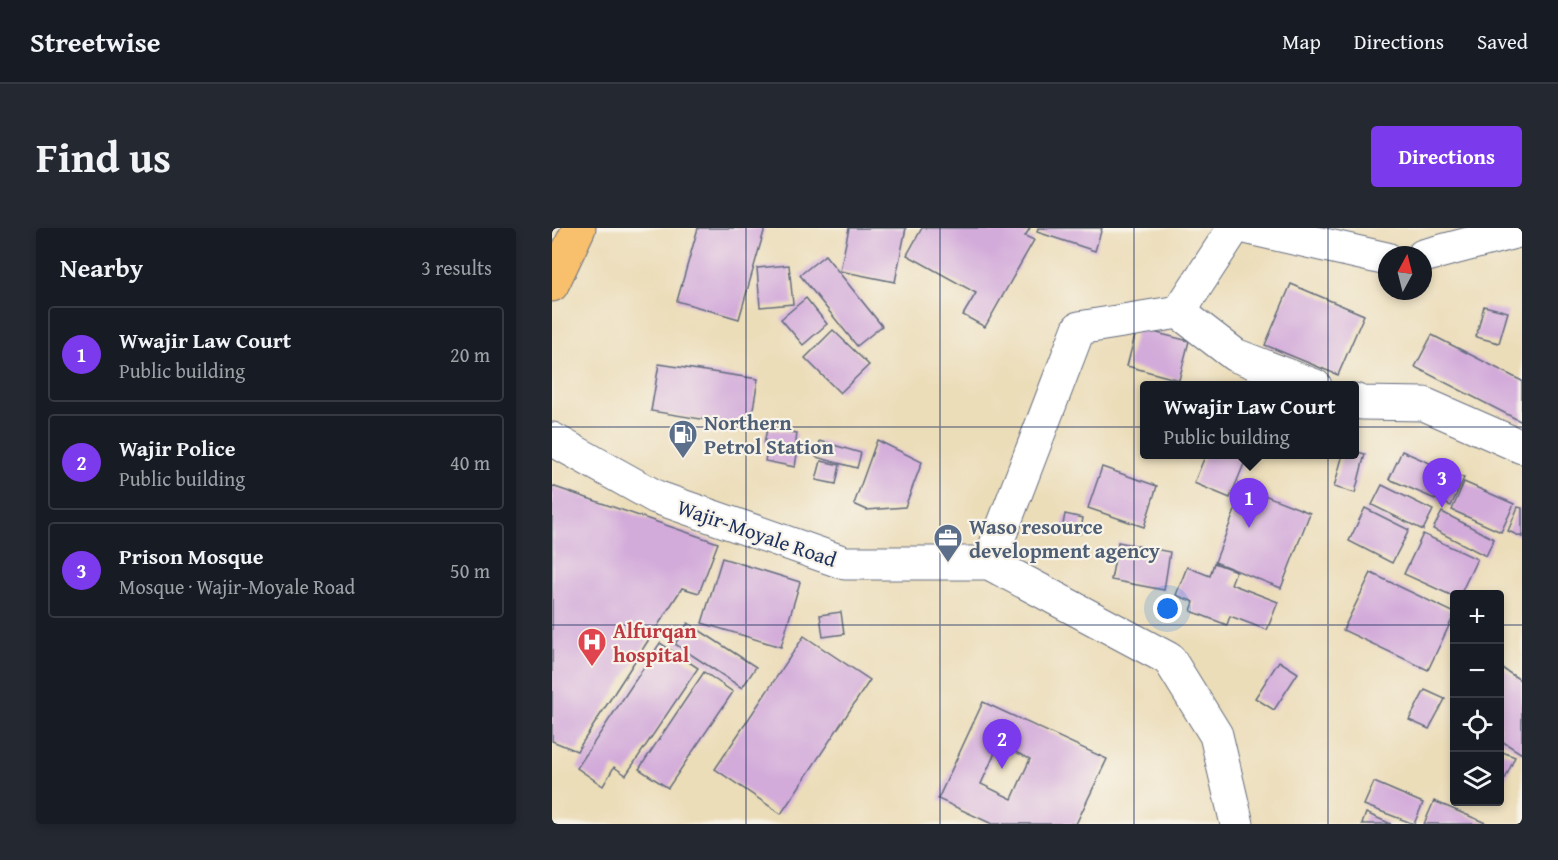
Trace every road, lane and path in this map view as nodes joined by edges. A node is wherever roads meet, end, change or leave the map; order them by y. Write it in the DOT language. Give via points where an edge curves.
graph roads {
  1 [pos="579,228"];
  2 [pos="1234,228"];
  3 [pos="1249,228"];
  4 [pos="1514,230"];
  5 [pos="1432,253"];
  6 [pos="1378,257"];
  7 [pos="552,285"];
  8 [pos="1179,312"];
  9 [pos="1302,381"];
  10 [pos="1359,402"];
  11 [pos="552,439"];
  12 [pos="1522,447"];
  13 [pos="989,563"];
  14 [pos="1237,824"];
  1 -- 7 [label="highway"];
  2 -- 8 [label="street"];
  3 -- 6 [label="street"];
  4 -- 5 [label="street"];
  8 -- 9 [label="street" via="1235,355"];
  8 -- 13 [label="street" via="1079,328"];
  10 -- 12 [label="street" via="1424,404"];
  11 -- 13 [label="street, Wajir-Moyale Road" via="656,497 845,563"];
  13 -- 14 [label="street, Wajir-Moyale Road" via="1169,660 1216,735"];
}
